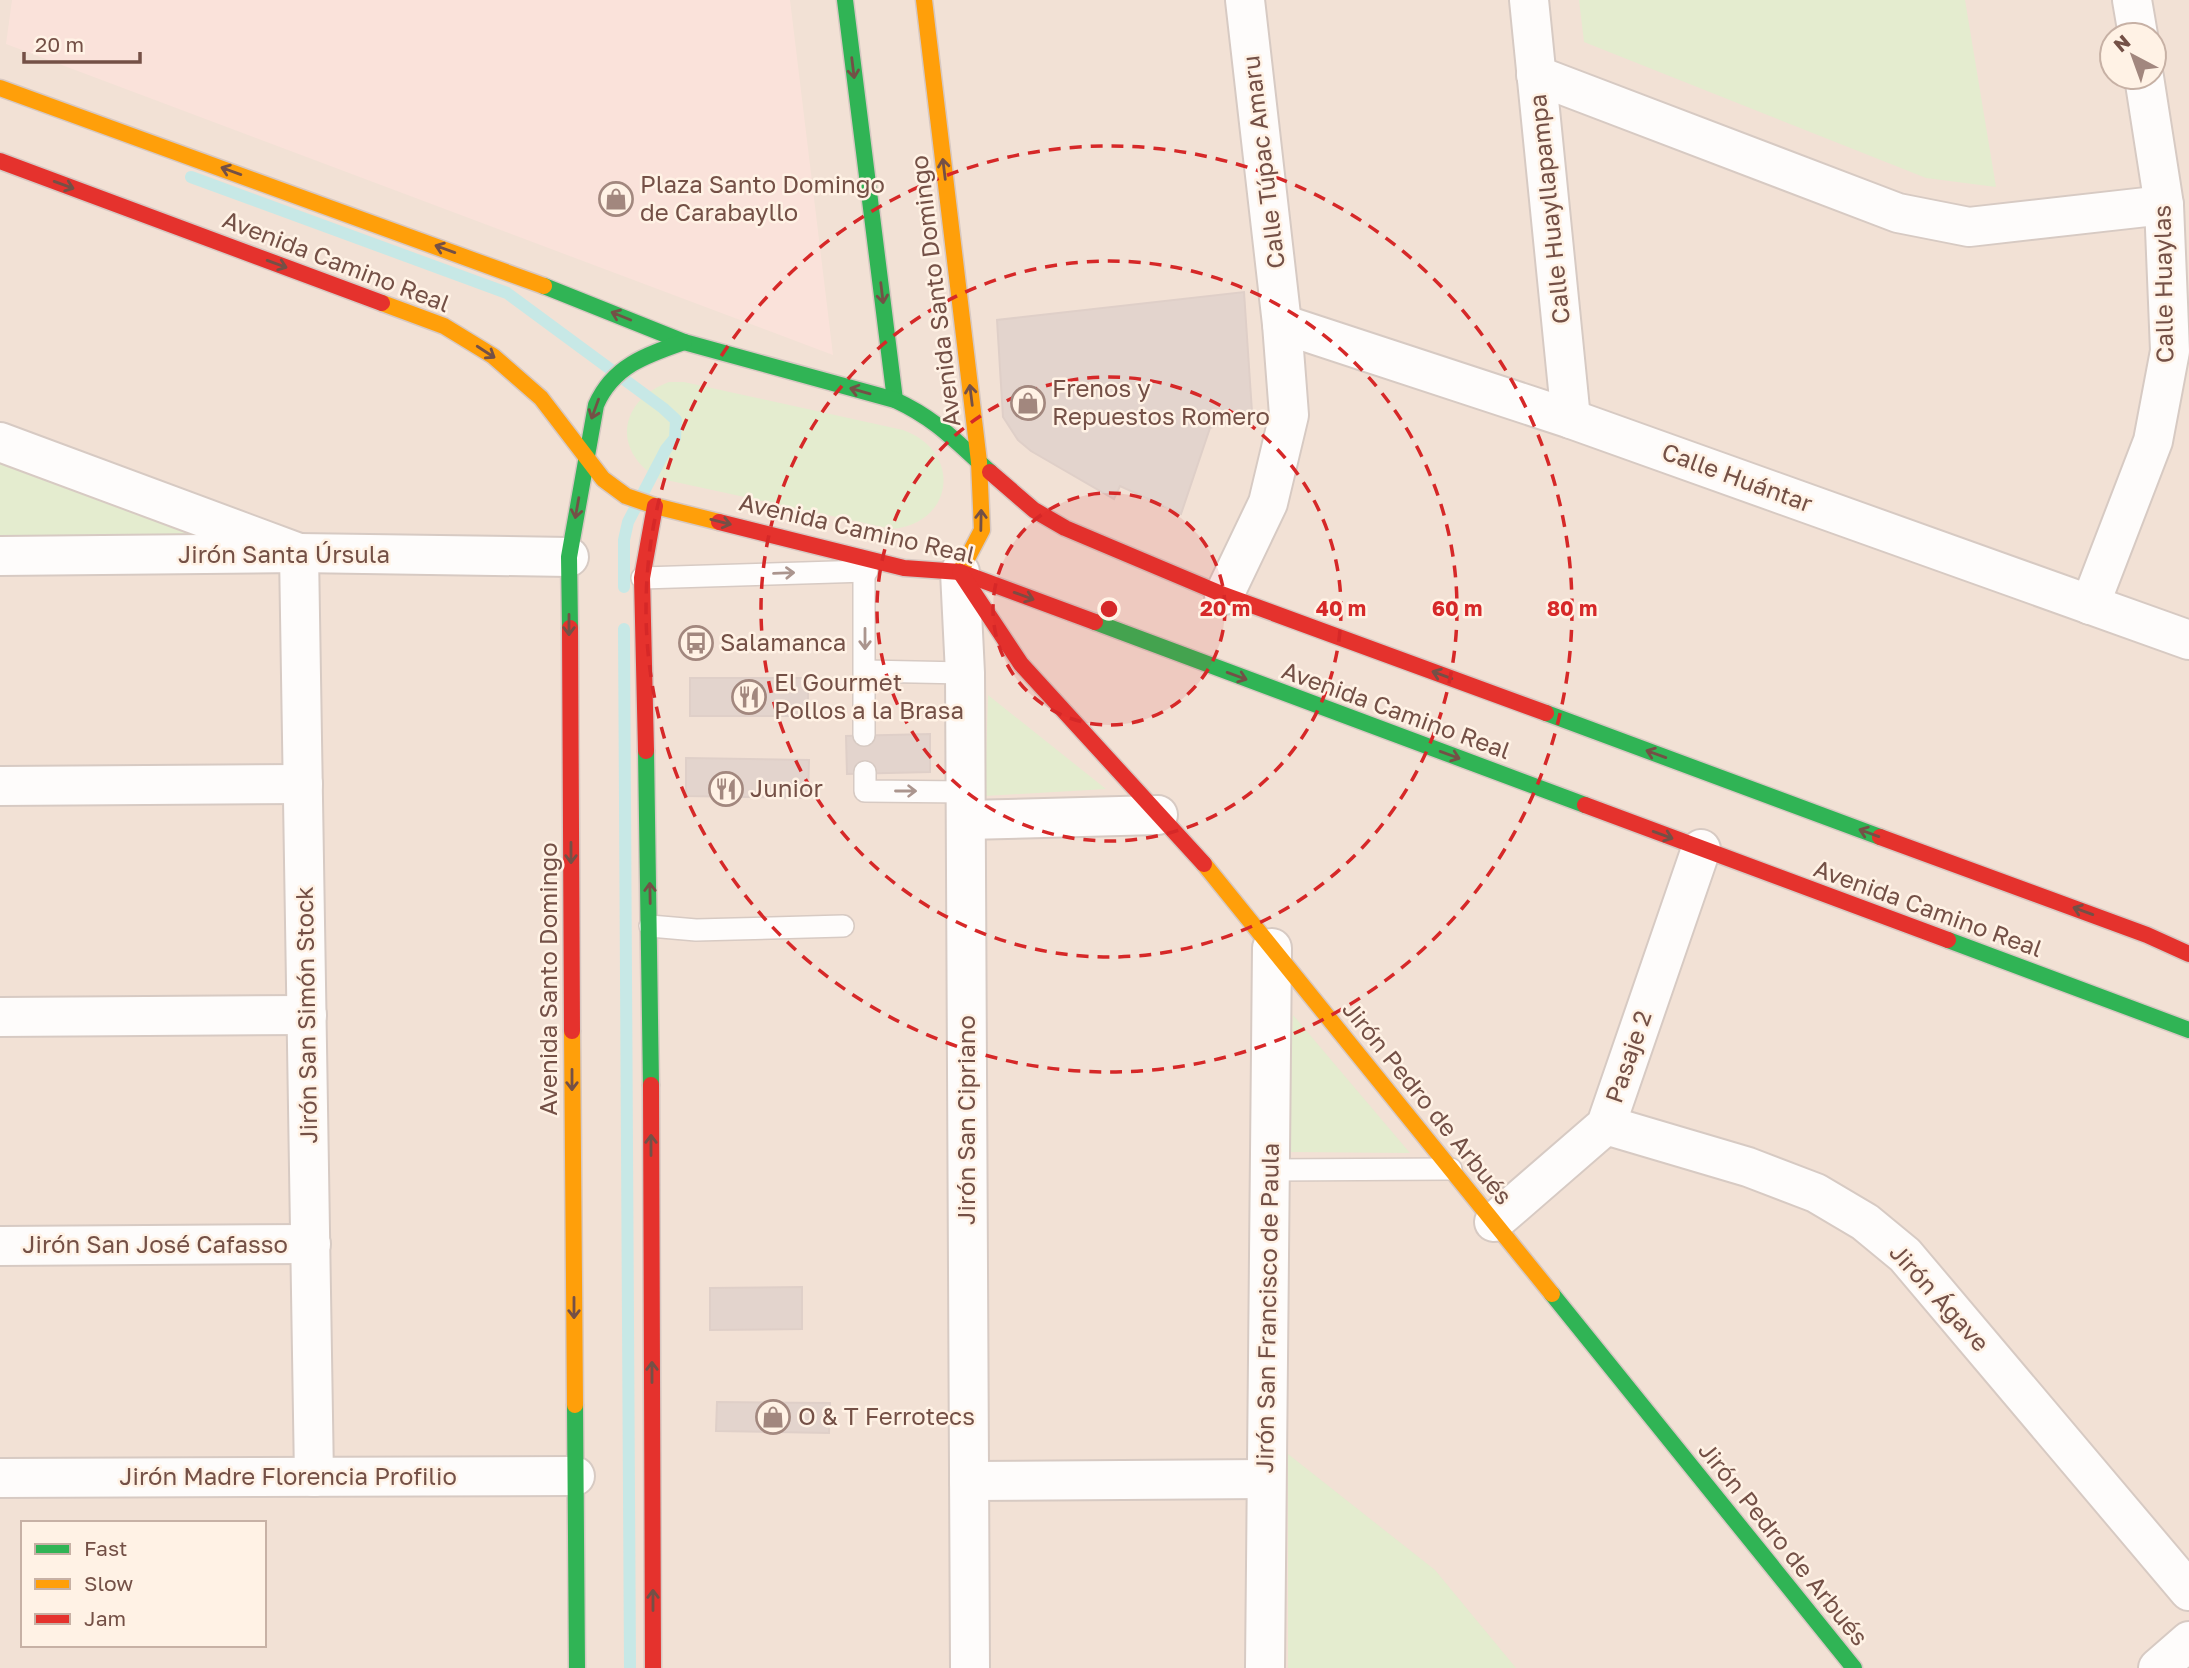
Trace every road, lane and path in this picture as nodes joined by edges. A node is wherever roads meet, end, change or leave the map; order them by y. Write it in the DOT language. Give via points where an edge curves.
graph roads {
  1 [pos="845,0"];
  2 [pos="924,0"];
  3 [pos="1245,0"];
  4 [pos="1528,0"];
  5 [pos="2133,0"];
  6 [pos="2136,21"];
  7 [pos="1536,75"];
  8 [pos="0,88"];
  9 [pos="2146,91"];
  10 [pos="0,161"];
  11 [pos="2164,205"];
  12 [pos="1282,324"];
  13 [pos="684,342"];
  14 [pos="895,400"];
  15 [pos="1572,419"];
  16 [pos="0,442"];
  17 [pos="586,460"];
  18 [pos="979,463"];
  19 [pos="655,506"];
  20 [pos="299,553"];
  21 [pos="0,556"];
  22 [pos="569,557"];
  23 [pos="904,568"];
  24 [pos="864,571"];
  25 [pos="960,572"];
  26 [pos="642,578"];
  27 [pos="1224,595"];
  28 [pos="2090,605"];
  29 [pos="2189,640"];
  30 [pos="865,671"];
  31 [pos="965,673"];
  32 [pos="864,734"];
  33 [pos="865,772"];
  34 [pos="303,784"];
  35 [pos="0,786"];
  36 [pos="966,806"];
  37 [pos="1158,815"];
  38 [pos="1700,849"];
  39 [pos="650,926"];
  40 [pos="843,926"];
  41 [pos="1272,948"];
  42 [pos="2189,954"];
  43 [pos="307,1015"];
  44 [pos="0,1017"];
  45 [pos="2189,1030"];
  46 [pos="1606,1125"];
  47 [pos="1451,1169"];
  48 [pos="1269,1170"];
  49 [pos="1494,1222"];
  50 [pos="310,1244"];
  51 [pos="0,1246"];
  52 [pos="575,1476"];
  53 [pos="314,1477"];
  54 [pos="0,1478"];
  55 [pos="1265,1479"];
  56 [pos="969,1481"];
  57 [pos="2189,1591"];
  58 [pos="2189,1642"];
  59 [pos="576,1668"];
  60 [pos="653,1668"];
  61 [pos="970,1668"];
  62 [pos="1265,1668"];
  63 [pos="1854,1668"];
  64 [pos="2158,1668"];
  1 -- 14 [label="main road, one-way"];
  18 -- 2 [label="main road, Avenida Santo Domingo, one-way"];
  3 -- 12 [label="street, Calle Túpac Amaru"];
  4 -- 7 [label="street, Calle Huayllapampa"];
  5 -- 6 [label="street"];
  7 -- 11 [label="street" via="1898,213 1969,227"];
  7 -- 15 [label="street, Calle Huayllapampa"];
  13 -- 8 [label="main road, Avenida Camino Real, one-way" via="509,272"];
  9 -- 11 [label="street, Calle Huaylas"];
  10 -- 17 [label="main road, Avenida Camino Real, one-way" via="444,326 493,356 541,398"];
  11 -- 28 [label="street, Calle Huaylas" via="2170,351 2153,441"];
  12 -- 15 [label="street, Calle Huántar"];
  12 -- 27 [label="street, Calle Túpac Amaru" via="1289,415 1268,503"];
  14 -- 13 [label="main road, Avenida Camino Real, one-way"];
  13 -- 17 [label="main road, Avenida Santo Domingo, one-way" via="630,363 606,386 590,425"];
  14 -- 18 [label="main road, Avenida Camino Real" via="923,413"];
  15 -- 28 [label="street, Calle Huántar"];
  16 -- 20 [label="street"];
  17 -- 19 [label="main road, Avenida Camino Real" via="626,496"];
  17 -- 22 [label="main road, Avenida Santo Domingo, one-way"];
  25 -- 18 [label="main road, Avenida Santo Domingo, one-way" via="982,530"];
  18 -- 27 [label="main road, Avenida Camino Real" via="1034,510 1065,528"];
  19 -- 23 [label="main road, Avenida Camino Real, one-way"];
  19 -- 26 [label="main road"];
  20 -- 21 [label="street, Jirón Santa Úrsula"];
  20 -- 22 [label="street, Jirón Santa Úrsula"];
  20 -- 34 [label="street, Jirón San Simón Stock"];
  22 -- 52 [label="main road, Avenida Santo Domingo, one-way"];
  23 -- 24 [label="lane"];
  23 -- 25 [label="main road, Avenida Camino Real"];
  26 -- 24 [label="lane, one-way"];
  24 -- 30 [label="lane, one-way"];
  25 -- 31 [label="street, Jirón San Cipriano"];
  25 -- 37 [label="main road, Jirón Pedro de Arbués" via="1021,664"];
  25 -- 38 [label="main road, Avenida Camino Real, one-way"];
  39 -- 26 [label="main road, one-way"];
  42 -- 27 [label="main road, Avenida Camino Real, one-way"];
  28 -- 29 [label="street, Calle Huántar"];
  30 -- 31 [label="lane"];
  30 -- 32 [label="lane"];
  31 -- 36 [label="street, Jirón San Cipriano"];
  33 -- 36 [label="lane, one-way" via="865,791"];
  34 -- 35 [label="street"];
  34 -- 43 [label="street, Jirón San Simón Stock"];
  36 -- 37 [label="street"];
  36 -- 56 [label="street, Jirón San Cipriano"];
  37 -- 41 [label="main road, Jirón Pedro de Arbués" via="1212,872"];
  38 -- 45 [label="main road, Avenida Camino Real"];
  38 -- 46 [label="street, Pasaje 2"];
  39 -- 40 [label="lane" via="696,930"];
  60 -- 39 [label="main road, one-way"];
  41 -- 47 [label="main road, Jirón Pedro de Arbués"];
  41 -- 48 [label="street, Jirón San Francisco de Paula"];
  43 -- 44 [label="street"];
  43 -- 50 [label="street, Jirón San Simón Stock"];
  46 -- 49 [label="street, Pasaje 2"];
  46 -- 57 [label="street, Jirón Ágave" via="1748,1167 1816,1193 1865,1222 1905,1255"];
  47 -- 48 [label="lane"];
  47 -- 49 [label="main road, Jirón Pedro de Arbués"];
  48 -- 55 [label="street, Jirón San Francisco de Paula"];
  49 -- 63 [label="main road, Jirón Pedro de Arbués"];
  50 -- 51 [label="street, Jirón San José Cafasso"];
  50 -- 53 [label="street, Jirón San Simón Stock"];
  52 -- 53 [label="street, Jirón Madre Florencia Profilio"];
  52 -- 59 [label="main road, Avenida Santo Domingo"];
  53 -- 54 [label="street, Jirón Madre Florencia Profilio"];
  55 -- 56 [label="street"];
  55 -- 62 [label="street, Jirón San Francisco de Paula"];
  56 -- 61 [label="street, Jirón San Cipriano"];
  58 -- 64 [label="street"];
}
